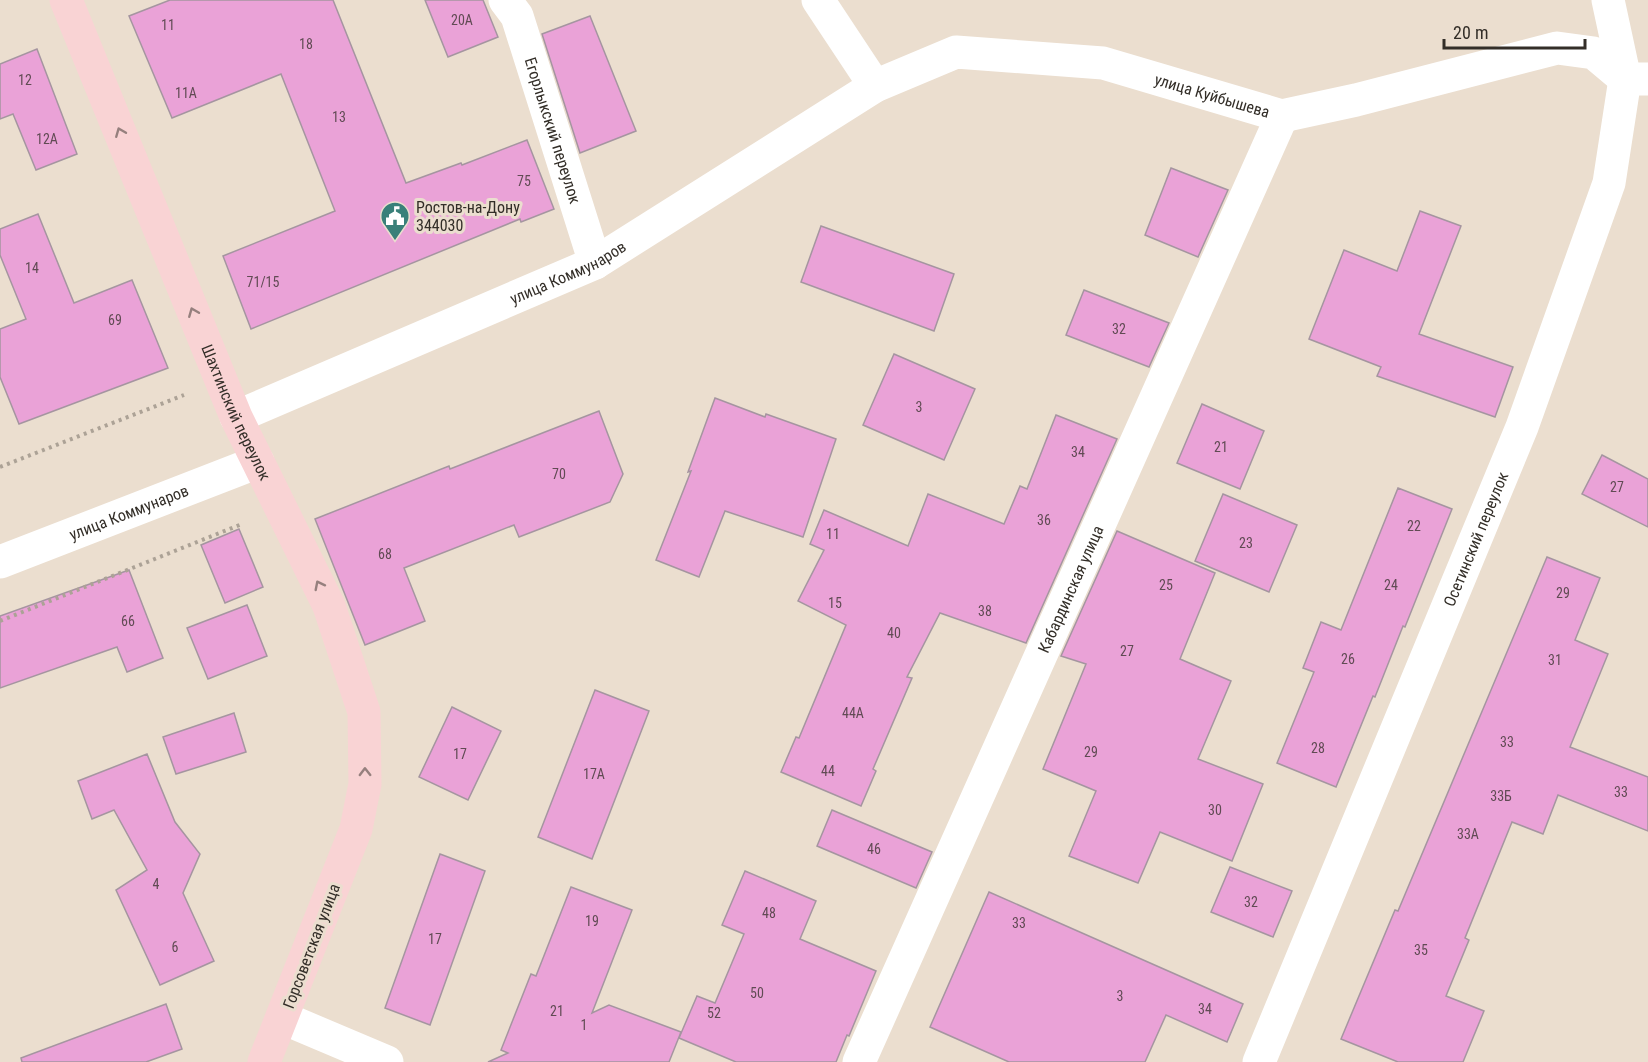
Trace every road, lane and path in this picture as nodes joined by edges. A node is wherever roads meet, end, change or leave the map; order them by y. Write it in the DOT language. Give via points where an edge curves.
graph roads {
  1 [pos="66,0"];
  2 [pos="505,0"];
  3 [pos="818,0"];
  4 [pos="1608,0"];
  5 [pos="1636,79"];
  6 [pos="875,86"];
  7 [pos="1282,116"];
  8 [pos="595,263"];
  9 [pos="221,381"];
  10 [pos="236,417"];
  11 [pos="258,462"];
  12 [pos="0,467"];
  13 [pos="281,508"];
  14 [pos="0,562"];
  15 [pos="0,621"];
  16 [pos="356,830"];
  17 [pos="283,1018"];
  18 [pos="264,1062"];
  19 [pos="387,1062"];
  20 [pos="859,1062"];
  21 [pos="1259,1062"];
  9 -- 1 [label="street, Шахтинский переулок, one-way"];
  2 -- 8 [label="street, Егорлыкский переулок" via="517,16"];
  3 -- 6 [label="street"];
  4 -- 5 [label="street, Осетинский переулок"];
  5 -- 7 [label="street, улица Куйбышева" via="1593,53 1557,48"];
  5 -- 21 [label="street, Осетинский переулок" via="1609,183 1522,427"];
  6 -- 7 [label="street, улица Куйбышева" via="956,52 1103,63"];
  6 -- 8 [label="street, улица Коммунаров"];
  7 -- 20 [label="street, Кабардинская улица"];
  8 -- 10 [label="street, улица Коммунаров"];
  9 -- 10 [label="street, Шахтинский переулок"];
  9 -- 12 [label="path"];
  10 -- 11 [label="street, Шахтинский переулок"];
  11 -- 13 [label="street, Шахтинский переулок"];
  11 -- 14 [label="street, улица Коммунаров"];
  13 -- 15 [label="path"];
  16 -- 13 [label="street, Шахтинский переулок, one-way" via="365,784 364,712 329,606"];
  16 -- 17 [label="street, Горсоветская улица"];
  17 -- 18 [label="street, Горсоветская улица"];
  17 -- 19 [label="street"];
}
